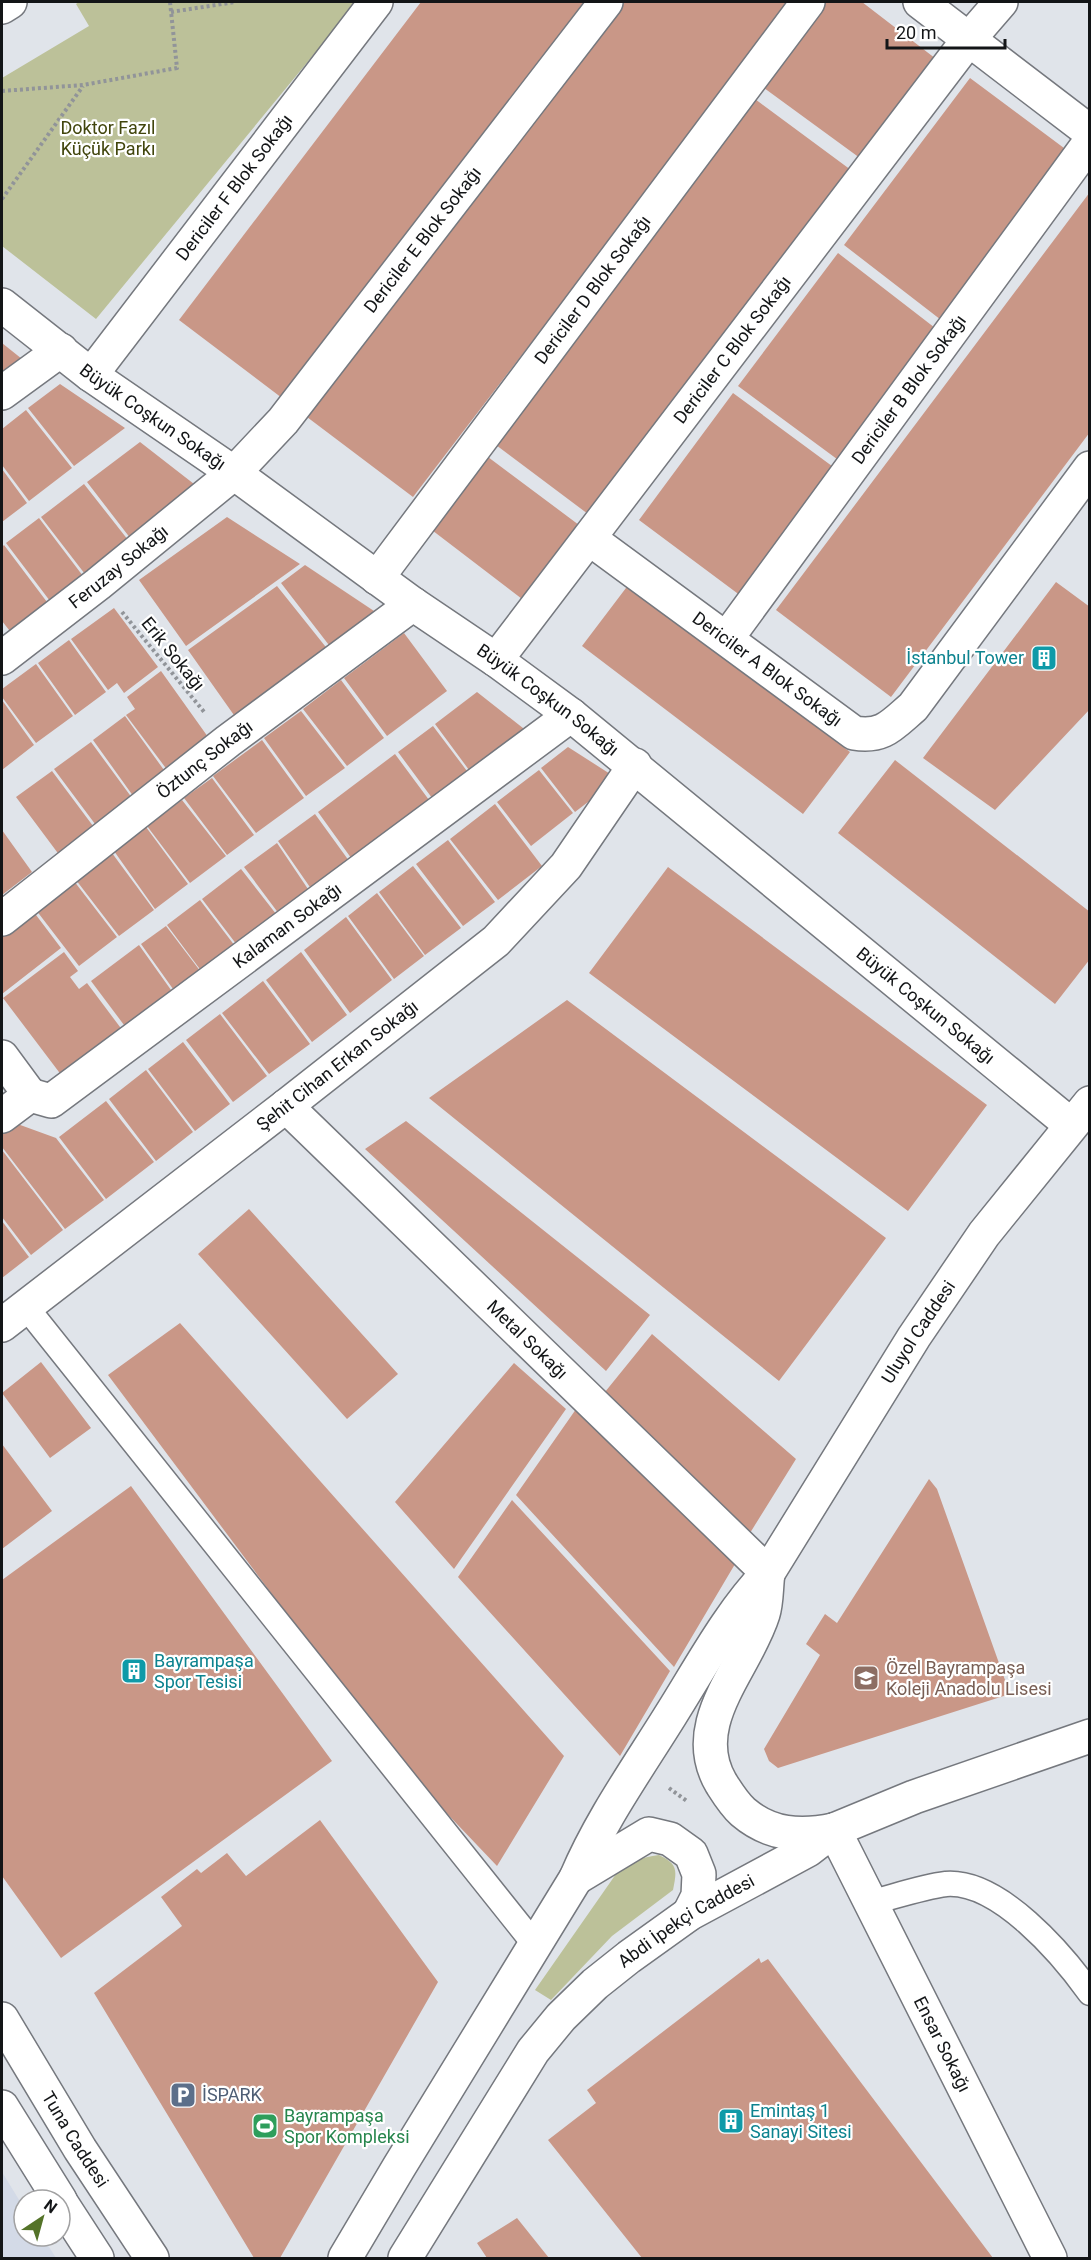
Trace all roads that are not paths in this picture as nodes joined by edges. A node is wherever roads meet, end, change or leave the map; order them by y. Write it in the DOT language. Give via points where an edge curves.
graph roads {
  1 [pos="10,2"];
  2 [pos="376,2"];
  3 [pos="606,2"];
  4 [pos="808,2"];
  5 [pos="920,2"];
  6 [pos="1000,2"];
  7 [pos="2,7"];
  8 [pos="969,39"];
  9 [pos="1089,132"];
  10 [pos="1089,142"];
  11 [pos="2,305"];
  12 [pos="61,350"];
  13 [pos="91,375"];
  14 [pos="2,393"];
  15 [pos="1089,468"];
  16 [pos="234,473"];
  17 [pos="590,539"];
  18 [pos="377,578"];
  19 [pos="413,604"];
  20 [pos="727,638"];
  21 [pos="2,658"];
  22 [pos="496,660"];
  23 [pos="571,715"];
  24 [pos="635,765"];
  25 [pos="2,919"];
  26 [pos="2,1057"];
  27 [pos="30,1095"];
  28 [pos="286,1106"];
  29 [pos="2,1116"];
  30 [pos="1083,1122"];
  31 [pos="14,1316"];
  32 [pos="768,1573"];
  33 [pos="1089,1736"];
  34 [pos="834,1830"];
  35 [pos="576,1878"];
  36 [pos="869,1903"];
  37 [pos="689,1914"];
  38 [pos="536,1946"];
  39 [pos="1089,1993"];
  40 [pos="2,2019"];
  41 [pos="2,2107"];
  42 [pos="53,2188"];
  43 [pos="72,2219"];
  44 [pos="97,2259"];
  45 [pos="152,2259"];
  46 [pos="345,2259"];
  47 [pos="405,2259"];
  48 [pos="1050,2259"];
  1 -- 7 [label="street"];
  2 -- 13 [label="street, Dericiler F Blok Sokağı"];
  3 -- 16 [label="street, Dericiler E Blok Sokağı" via="283,421"];
  4 -- 18 [label="street, Dericiler D Blok Sokağı"];
  5 -- 8 [label="street"];
  6 -- 8 [label="street, Dericiler C Blok Sokağı"];
  8 -- 9 [label="street"];
  8 -- 17 [label="street, Dericiler C Blok Sokağı"];
  10 -- 20 [label="street, Dericiler B Blok Sokağı"];
  11 -- 12 [label="street, Büyük Coşkun Sokağı"];
  12 -- 13 [label="street, Büyük Coşkun Sokağı"];
  12 -- 14 [label="street"];
  13 -- 16 [label="street, Büyük Coşkun Sokağı"];
  15 -- 20 [label="street, Dericiler A Blok Sokağı" via="913,706 886,730 870,735 854,733"];
  16 -- 18 [label="street, Büyük Coşkun Sokağı"];
  16 -- 21 [label="street, Feruzay Sokağı"];
  17 -- 20 [label="street, Dericiler A Blok Sokağı"];
  17 -- 22 [label="street, Dericiler C Blok Sokağı"];
  18 -- 19 [label="street, Büyük Coşkun Sokağı"];
  19 -- 22 [label="street, Büyük Coşkun Sokağı"];
  19 -- 25 [label="street, Öztunç Sokağı" via="228,741"];
  22 -- 23 [label="street, Büyük Coşkun Sokağı"];
  23 -- 24 [label="street, Büyük Coşkun Sokağı"];
  23 -- 27 [label="street, Kalaman Sokağı" via="51,1101"];
  24 -- 28 [label="street, Şehit Cihan Erkan Sokağı" via="566,866 496,941"];
  24 -- 30 [label="street, Büyük Coşkun Sokağı"];
  26 -- 27 [label="street"];
  27 -- 29 [label="street"];
  28 -- 31 [label="street, Şehit Cihan Erkan Sokağı"];
  28 -- 32 [label="street, Metal Sokağı"];
  30 -- 32 [label="street, Uluyol Caddesi" via="984,1234 914,1337"];
  31 -- 38 [label="lane"];
  32 -- 34 [label="street" via="763,1612 715,1714 711,1752 716,1774 741,1810 772,1830 814,1834"];
  32 -- 35 [label="street" via="724,1628 599,1830"];
  33 -- 34 [label="street, Abdi İpekçi Caddesi" via="914,1797"];
  34 -- 36 [label="street, Ensar Sokağı"];
  34 -- 37 [label="street, Abdi İpekçi Caddesi" via="808,1850"];
  35 -- 37 [label="street" via="649,1834 670,1839 691,1854 699,1875 698,1896"];
  35 -- 38 [label="street"];
  36 -- 39 [label="lane" via="947,1884 977,1889 1024,1919 1068,1963"];
  36 -- 48 [label="street, Ensar Sokağı"];
  37 -- 47 [label="street, Abdi İpekçi Caddesi" via="595,1983 561,2017 515,2078"];
  38 -- 46 [label="street"];
  40 -- 45 [label="street, Tuna Caddesi"];
  41 -- 42 [label="street"];
  43 -- 44 [label="street"];
}
